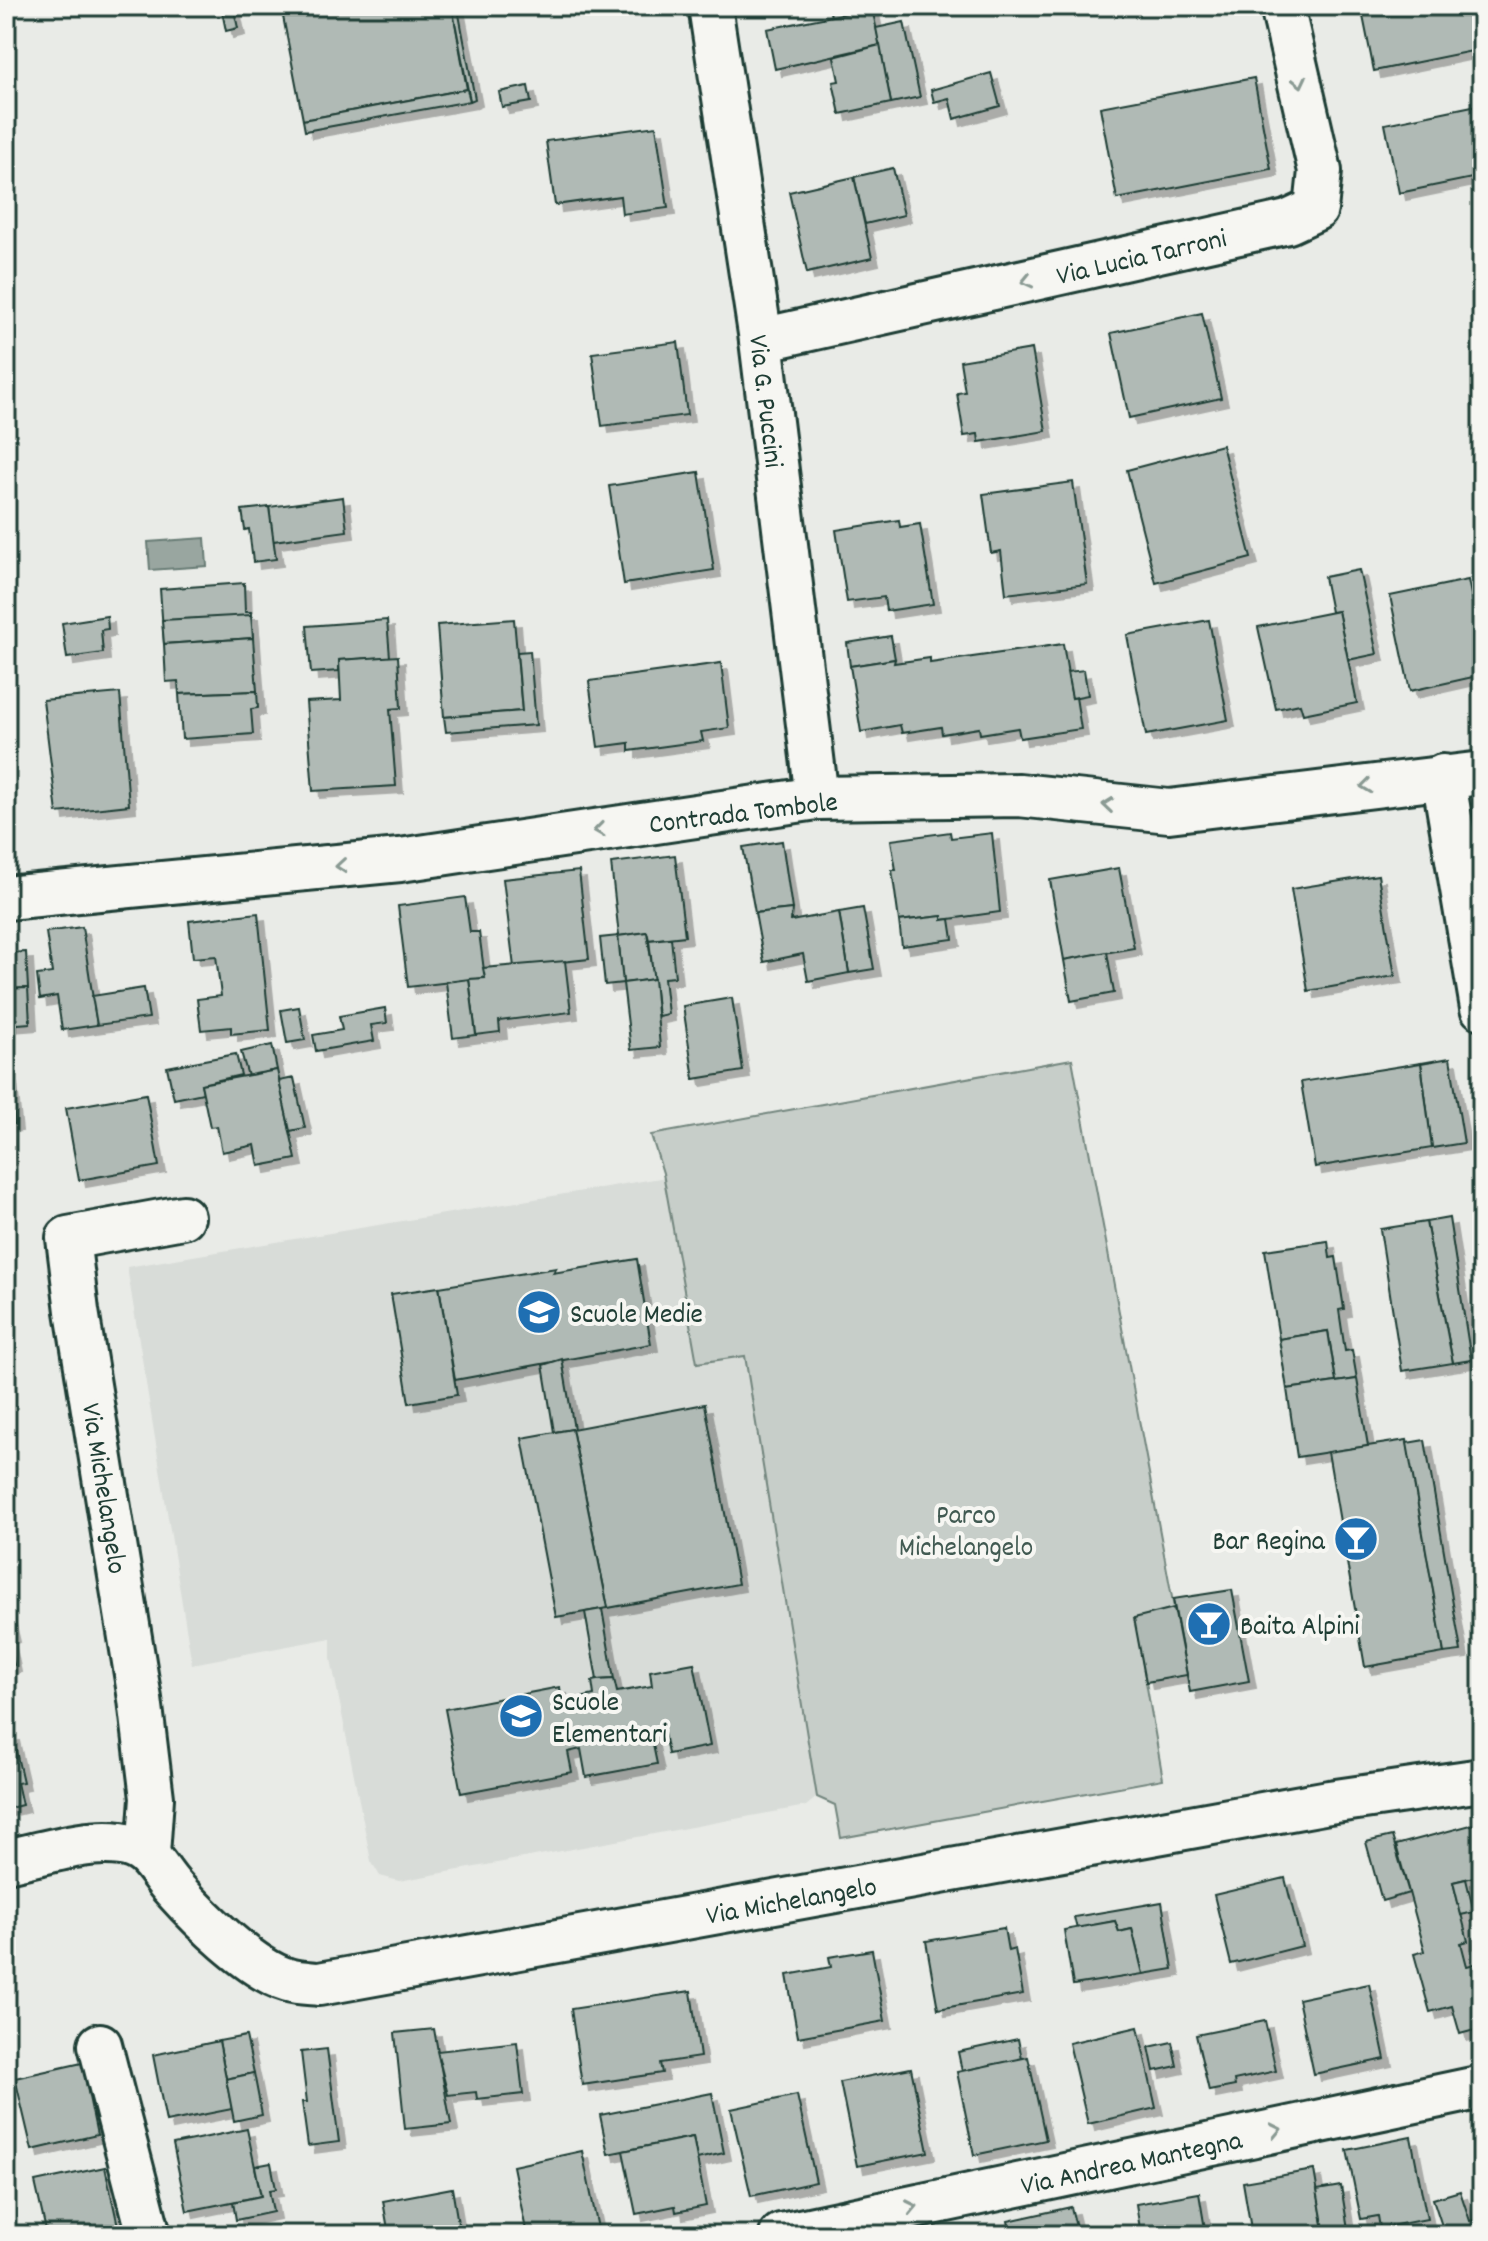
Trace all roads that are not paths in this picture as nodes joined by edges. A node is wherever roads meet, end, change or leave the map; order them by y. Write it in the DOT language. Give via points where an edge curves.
graph roads {
  1 [pos="710,6"];
  2 [pos="1282,6"];
  3 [pos="761,340"];
  4 [pos="1463,775"];
  5 [pos="817,798"];
  6 [pos="6,898"];
  7 [pos="1482,1008"];
  8 [pos="183,1217"];
  9 [pos="1482,1780"];
  10 [pos="148,1854"];
  11 [pos="6,1861"];
  12 [pos="100,2045"];
  13 [pos="1482,2087"];
  14 [pos="149,2235"];
  15 [pos="781,2235"];
  1 -- 3 [label="street, Via G. Puccini"];
  2 -- 3 [label="street, Via Lucia Tarroni, one-way" via="1320,171 1316,209 1288,222"];
  3 -- 5 [label="street, Via G. Puccini"];
  4 -- 5 [label="street, Contrada Tombole, one-way" via="1169,811 1019,795"];
  4 -- 7 [label="street"];
  5 -- 6 [label="street, Contrada Tombole, one-way" via="400,860"];
  8 -- 10 [label="street, Via Michelangelo" via="68,1238 140,1699 152,1798"];
  9 -- 10 [label="street, Via Michelangelo" via="1329,1802 319,1984 288,1980 259,1966 172,1888"];
  10 -- 11 [label="street" via="124,1844 98,1842"];
  12 -- 14 [label="street"];
  15 -- 13 [label="street, Via Andrea Mantegna, one-way"];
}
